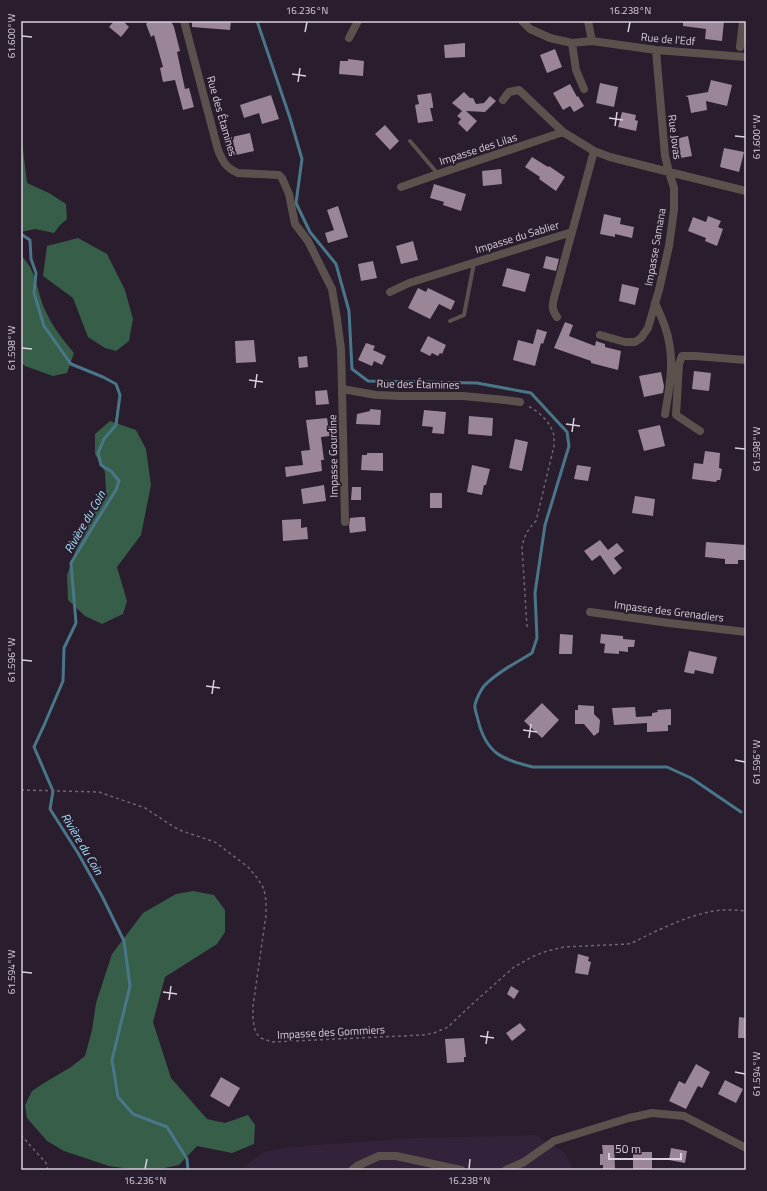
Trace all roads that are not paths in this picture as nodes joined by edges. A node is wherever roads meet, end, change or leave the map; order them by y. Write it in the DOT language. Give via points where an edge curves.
graph roads {
  1 [pos="184,21"];
  2 [pos="358,21"];
  3 [pos="522,21"];
  4 [pos="588,21"];
  5 [pos="743,21"];
  6 [pos="349,38"];
  7 [pos="592,41"];
  8 [pos="572,43"];
  9 [pos="740,47"];
  10 [pos="656,50"];
  11 [pos="746,56"];
  12 [pos="584,88"];
  13 [pos="503,100"];
  14 [pos="563,132"];
  15 [pos="410,141"];
  16 [pos="594,151"];
  17 [pos="669,172"];
  18 [pos="438,174"];
  19 [pos="401,187"];
  20 [pos="746,191"];
  21 [pos="572,232"];
  22 [pos="474,262"];
  23 [pos="390,292"];
  24 [pos="655,303"];
  25 [pos="557,317"];
  26 [pos="450,321"];
  27 [pos="600,335"];
  28 [pos="746,360"];
  29 [pos="342,389"];
  30 [pos="520,402"];
  31 [pos="665,414"];
  32 [pos="700,431"];
  33 [pos="345,522"];
  34 [pos="590,612"];
  35 [pos="746,632"];
  36 [pos="746,1148"];
  37 [pos="352,1170"];
  38 [pos="461,1170"];
  39 [pos="506,1170"];
  1 -- 29 [label="street, Rue des Étamines" via="218,150 224,164 238,173 278,175 282,178 289,194 295,224 308,241 332,289 338,319"];
  2 -- 6 [label="street"];
  3 -- 8 [label="street, Rue de l'Edf" via="539,34"];
  4 -- 7 [label="street"];
  5 -- 9 [label="street"];
  7 -- 8 [label="street, Rue de l'Edf"];
  7 -- 10 [label="street, Rue de l'Edf"];
  8 -- 12 [label="street" via="576,70"];
  10 -- 11 [label="street, Rue de l'Edf"];
  10 -- 17 [label="street, Rue Jovas" via="664,156"];
  13 -- 14 [label="street" via="509,92 519,90"];
  14 -- 16 [label="street"];
  14 -- 18 [label="street, Impasse des Lilas"];
  15 -- 18 [label="lane"];
  16 -- 17 [label="street"];
  16 -- 21 [label="street, Impasse du Sablier"];
  17 -- 20 [label="street, Rue Jovas"];
  17 -- 24 [label="street, Impasse Samana" via="674,188 674,210 669,246"];
  18 -- 19 [label="street, Impasse des Lilas"];
  21 -- 22 [label="street, Impasse du Sablier"];
  21 -- 25 [label="street" via="552,307"];
  22 -- 23 [label="street, Impasse du Sablier"];
  22 -- 26 [label="lane" via="464,315"];
  24 -- 27 [label="street, Impasse Samana" via="648,328 642,338 635,342 625,342"];
  24 -- 31 [label="street, Impasse Samana" via="665,325 671,358"];
  28 -- 32 [label="street" via="682,356 679,364 676,415"];
  29 -- 30 [label="street, Rue des Étamines" via="376,395 463,396"];
  29 -- 33 [label="street, Impasse Gourdine"];
  34 -- 35 [label="street, Impasse des Grenadiers"];
  36 -- 39 [label="street" via="684,1116 652,1113 554,1141 524,1162"];
  37 -- 38 [label="street" via="379,1156 396,1156"];
}
